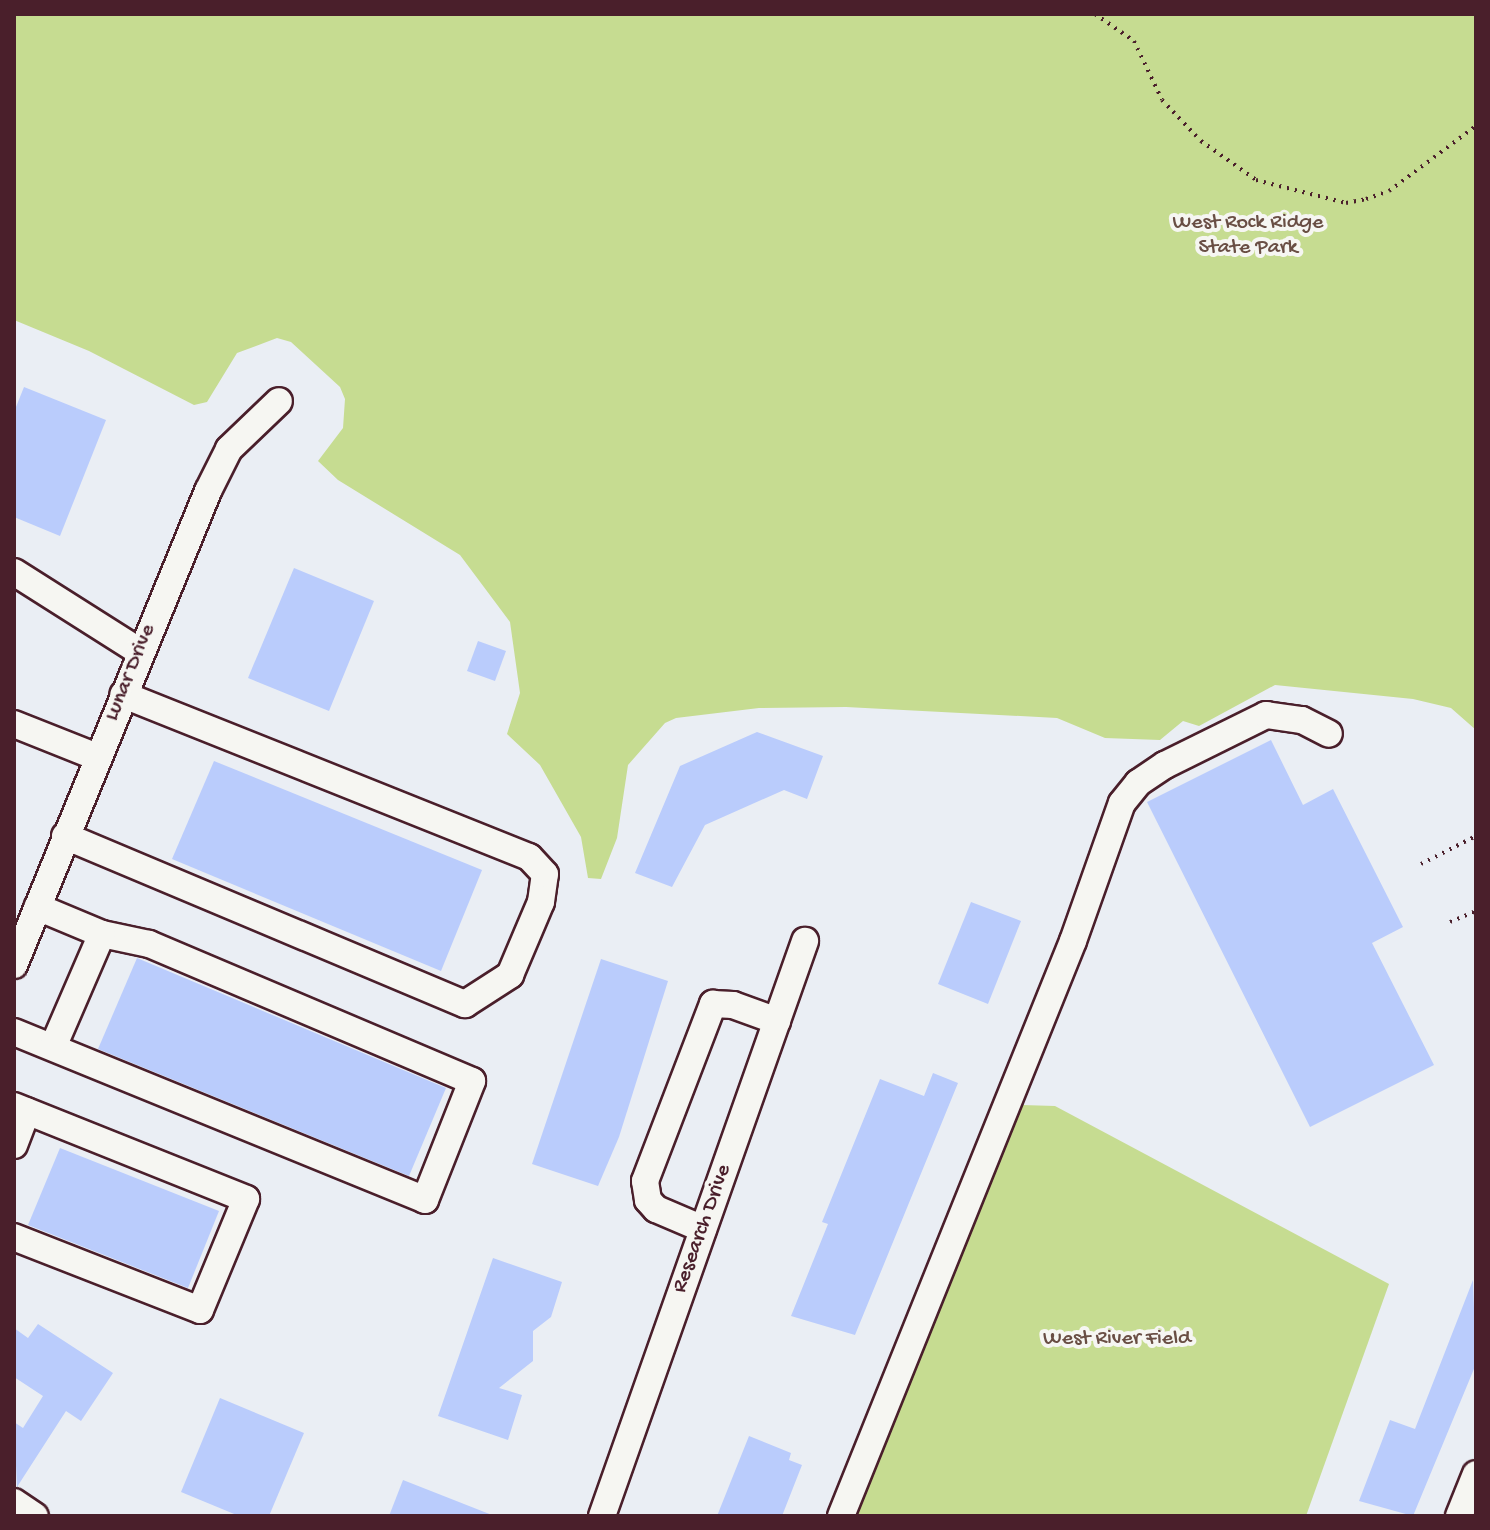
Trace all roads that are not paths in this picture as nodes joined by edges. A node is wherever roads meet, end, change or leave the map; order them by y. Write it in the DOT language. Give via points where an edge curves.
graph roads {
  1 [pos="279,401"];
  2 [pos="14,572"];
  3 [pos="140,652"];
  4 [pos="123,695"];
  5 [pos="14,724"];
  6 [pos="1329,734"];
  7 [pos="97,757"];
  8 [pos="65,836"];
  9 [pos="37,907"];
  10 [pos="102,934"];
  11 [pos="805,941"];
  12 [pos="14,965"];
  13 [pos="777,1021"];
  14 [pos="14,1032"];
  15 [pos="53,1047"];
  16 [pos="21,1109"];
  17 [pos="14,1145"];
  18 [pos="703,1229"];
  19 [pos="14,1237"];
  20 [pos="1476,1474"];
  21 [pos="14,1502"];
  22 [pos="35,1516"];
  23 [pos="602,1516"];
  24 [pos="841,1516"];
  25 [pos="1459,1516"];
  1 -- 3 [label="street, Lunar Drive" via="229,449"];
  2 -- 3 [label="street"];
  3 -- 4 [label="street, Lunar Drive"];
  4 -- 7 [label="street, Lunar Drive"];
  4 -- 8 [label="street" via="529,857 545,874 541,902 510,975 465,1004"];
  5 -- 7 [label="street"];
  6 -- 24 [label="street" via="1290,717 1266,715 1165,765 1138,783 1122,803 1062,969"];
  7 -- 8 [label="street, Lunar Drive"];
  8 -- 9 [label="street, Lunar Drive"];
  9 -- 10 [label="street"];
  9 -- 12 [label="street, Lunar Drive"];
  10 -- 15 [label="street"];
  10 -- 15 [label="street" via="149,944 472,1081 425,1200 84,1065"];
  11 -- 13 [label="street, Research Drive"];
  13 -- 18 [label="street, Research Drive"];
  13 -- 18 [label="street" via="733,1005 713,1004 645,1181 648,1200 656,1209"];
  14 -- 15 [label="street"];
  16 -- 17 [label="street"];
  16 -- 19 [label="street" via="246,1199 200,1310"];
  18 -- 23 [label="street, Research Drive"];
  20 -- 25 [label="street"];
  21 -- 22 [label="street"];
}
